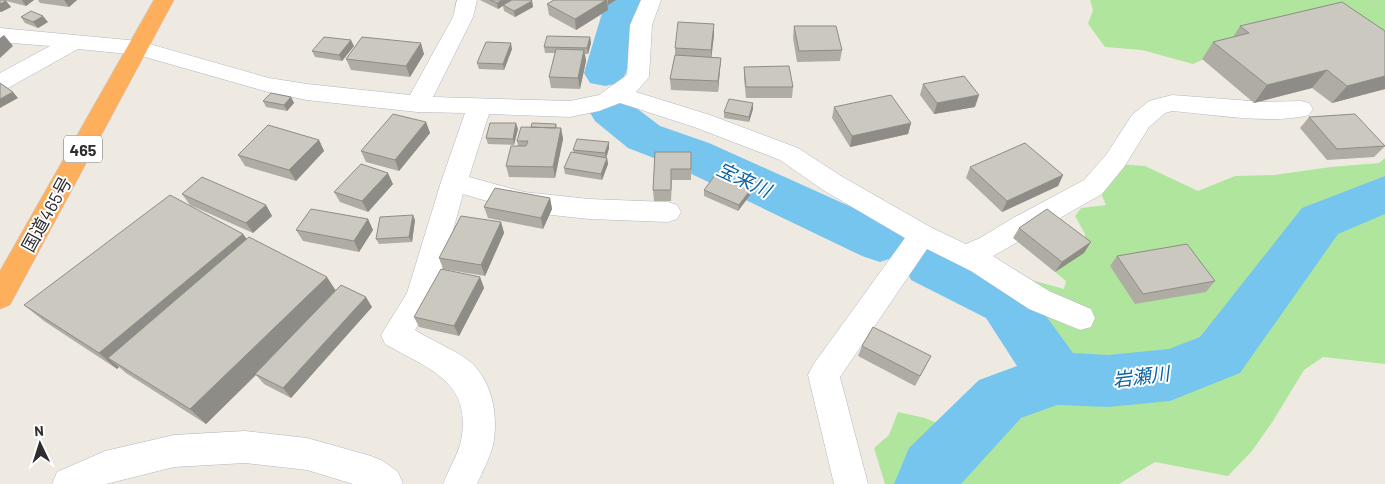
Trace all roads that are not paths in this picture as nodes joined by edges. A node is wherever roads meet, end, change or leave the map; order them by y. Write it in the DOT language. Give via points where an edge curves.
graph roads {
  1 [pos="164,0"];
  2 [pos="467,0"];
  3 [pos="651,0"];
  4 [pos="0,35"];
  5 [pos="74,42"];
  6 [pos="139,48"];
  7 [pos="0,83"];
  8 [pos="620,95"];
  9 [pos="417,104"];
  10 [pos="480,105"];
  11 [pos="1302,109"];
  12 [pos="454,182"];
  13 [pos="668,212"];
  14 [pos="919,240"];
  15 [pos="963,256"];
  16 [pos="0,297"];
  17 [pos="1080,318"];
  18 [pos="69,484"];
  19 [pos="386,484"];
  20 [pos="460,484"];
  21 [pos="851,484"];
  1 -- 6 [label="highway, 国道465号 / 465"];
  2 -- 9 [label="street" via="463,17"];
  3 -- 8 [label="street" via="641,25 638,77"];
  4 -- 5 [label="street"];
  5 -- 6 [label="street"];
  5 -- 7 [label="street"];
  6 -- 9 [label="street" via="307,92"];
  6 -- 16 [label="highway, 国道465号 / 465"];
  8 -- 10 [label="street" via="595,106 570,109"];
  8 -- 14 [label="street" via="789,154"];
  9 -- 10 [label="street"];
  10 -- 12 [label="street"];
  11 -- 15 [label="street" via="1264,110 1172,103 1157,107 1140,121 1093,187 990,246"];
  12 -- 13 [label="street" via="524,202"];
  12 -- 20 [label="street" via="420,296 396,335 456,369 474,391 480,423 476,447"];
  14 -- 15 [label="street"];
  14 -- 21 [label="street" via="824,375"];
  15 -- 17 [label="street" via="981,263 1039,300"];
  18 -- 19 [label="street" via="105,467 174,451 245,447 307,454 371,473"];
}
